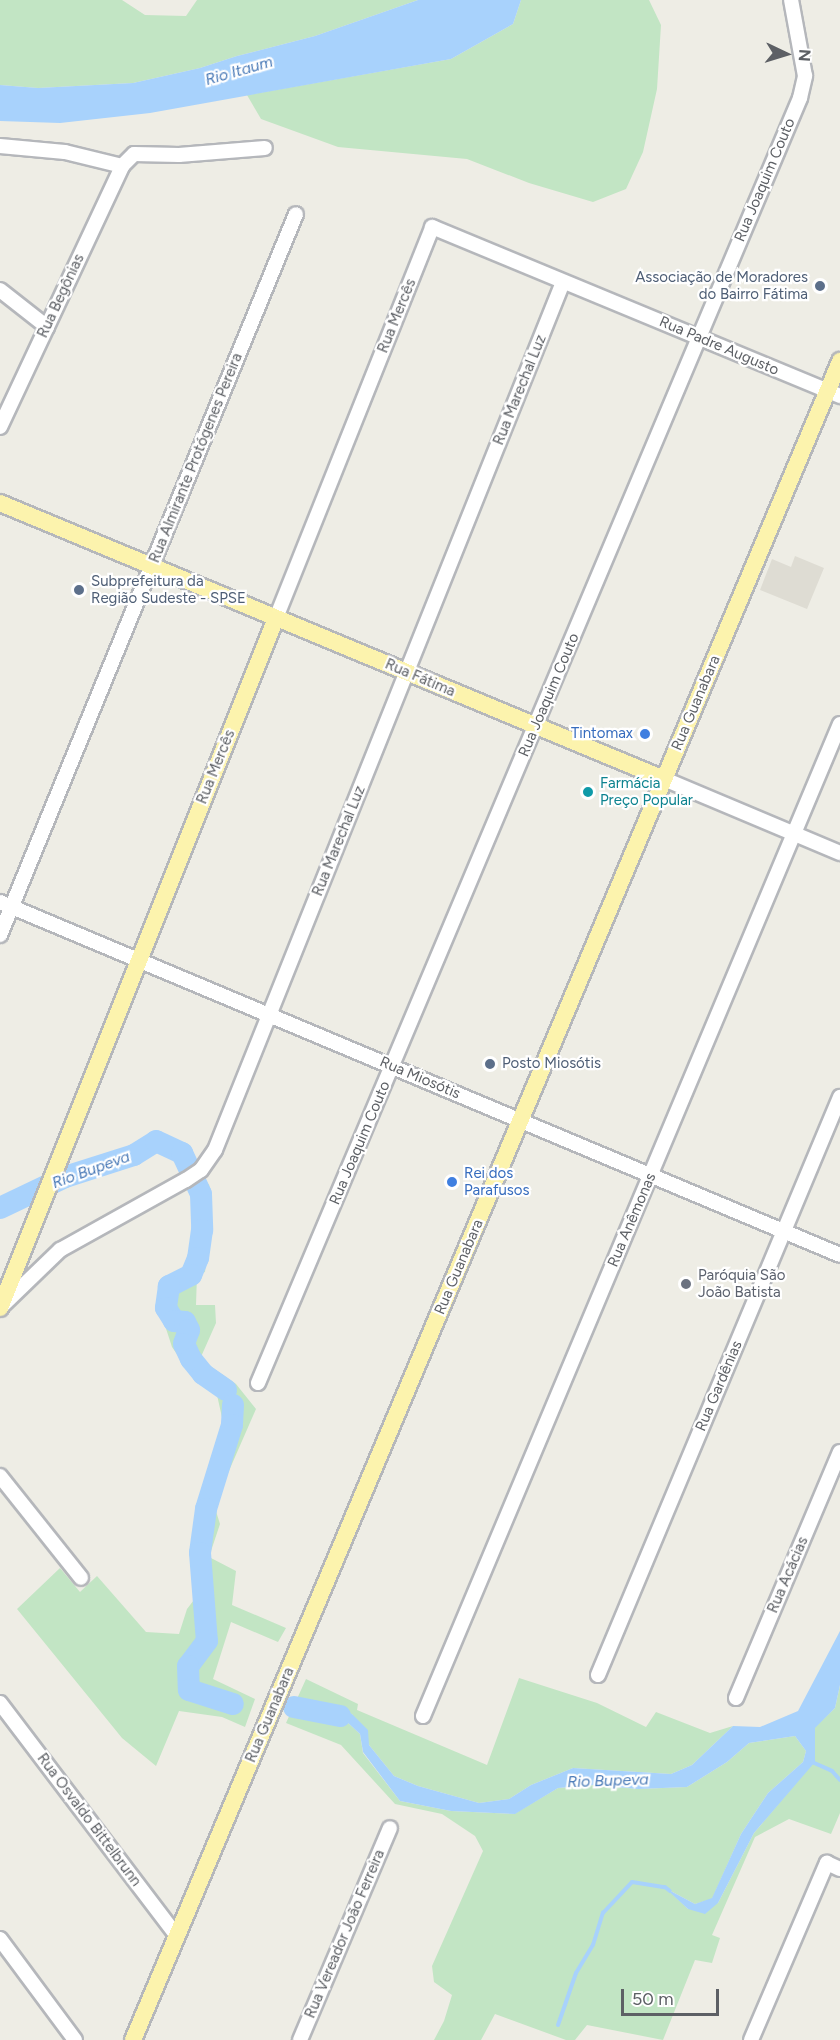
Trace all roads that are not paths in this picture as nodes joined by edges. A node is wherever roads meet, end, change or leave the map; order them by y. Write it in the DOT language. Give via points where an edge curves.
graph roads {
  1 [pos="791,0"];
  2 [pos="0,146"];
  3 [pos="265,148"];
  4 [pos="122,166"];
  5 [pos="296,214"];
  6 [pos="432,227"];
  7 [pos="563,282"];
  8 [pos="0,290"];
  9 [pos="47,327"];
  10 [pos="699,338"];
  11 [pos="840,361"];
  12 [pos="834,394"];
  13 [pos="0,427"];
  14 [pos="0,503"];
  15 [pos="151,566"];
  16 [pos="276,618"];
  17 [pos="406,672"];
  18 [pos="840,724"];
  19 [pos="536,725"];
  20 [pos="664,779"];
  21 [pos="794,833"];
  22 [pos="840,852"];
  23 [pos="6,904"];
  24 [pos="0,935"];
  25 [pos="140,960"];
  26 [pos="269,1014"];
  27 [pos="392,1066"];
  28 [pos="840,1096"];
  29 [pos="520,1120"];
  30 [pos="650,1175"];
  31 [pos="784,1231"];
  32 [pos="840,1255"];
  33 [pos="0,1308"];
  34 [pos="258,1383"];
  35 [pos="840,1452"];
  36 [pos="0,1476"];
  37 [pos="81,1578"];
  38 [pos="598,1674"];
  39 [pos="736,1698"];
  40 [pos="0,1703"];
  41 [pos="423,1716"];
  42 [pos="390,1828"];
  43 [pos="834,1866"];
  44 [pos="177,1936"];
  45 [pos="0,1939"];
  46 [pos="75,2040"];
  47 [pos="133,2040"];
  48 [pos="300,2040"];
  49 [pos="751,2040"];
  1 -- 10 [label="street, Rua Joaquim Couto" via="805,76 800,98"];
  2 -- 4 [label="street" via="65,152"];
  3 -- 4 [label="street" via="179,155 134,154"];
  4 -- 9 [label="street, Rua Begônias"];
  5 -- 15 [label="street, Rua Almirante Protógenes Pereira"];
  6 -- 7 [label="street, Rua Padre Augusto"];
  6 -- 16 [label="street, Rua Mercês"];
  7 -- 10 [label="street, Rua Padre Augusto"];
  7 -- 17 [label="street, Rua Marechal Luz"];
  8 -- 9 [label="street"];
  9 -- 13 [label="street, Rua Begônias"];
  10 -- 12 [label="street, Rua Padre Augusto"];
  10 -- 19 [label="street, Rua Joaquim Couto"];
  11 -- 12 [label="main road, Rua Guanabara"];
  12 -- 20 [label="main road, Rua Guanabara"];
  14 -- 15 [label="main road, Rua Fátima"];
  15 -- 16 [label="main road, Rua Fátima"];
  15 -- 23 [label="street, Rua Almirante Protógenes Pereira"];
  16 -- 17 [label="main road, Rua Fátima"];
  16 -- 25 [label="main road, Rua Mercês"];
  17 -- 19 [label="main road, Rua Fátima"];
  17 -- 26 [label="street, Rua Marechal Luz"];
  18 -- 21 [label="street, Rua Anêmonas"];
  19 -- 20 [label="main road, Rua Fátima"];
  19 -- 27 [label="street, Rua Joaquim Couto"];
  20 -- 21 [label="street, Rua Fátima"];
  20 -- 29 [label="main road, Rua Guanabara"];
  21 -- 22 [label="street, Rua Fátima"];
  21 -- 30 [label="street, Rua Anêmonas"];
  23 -- 24 [label="street, Rua Almirante Protógenes Pereira"];
  23 -- 25 [label="street, Rua Miosótis"];
  25 -- 26 [label="street, Rua Miosótis"];
  25 -- 33 [label="main road, Rua Mercês"];
  26 -- 27 [label="street, Rua Miosótis"];
  26 -- 33 [label="street, Rua Marechal Luz" via="215,1150 201,1170 60,1250"];
  27 -- 29 [label="street, Rua Miosótis"];
  27 -- 34 [label="street, Rua Joaquim Couto"];
  28 -- 31 [label="street, Rua Gardênias"];
  29 -- 30 [label="street, Rua Miosótis"];
  29 -- 44 [label="main road, Rua Guanabara"];
  30 -- 31 [label="street, Rua Miosótis"];
  30 -- 41 [label="street, Rua Anêmonas"];
  31 -- 32 [label="street, Rua Miosótis"];
  31 -- 38 [label="street, Rua Gardênias"];
  35 -- 39 [label="street, Rua Acácias"];
  36 -- 37 [label="street"];
  40 -- 44 [label="street, Rua Osvaldo Bittelbrunn"];
  42 -- 48 [label="street, Rua Vereador João Ferreira"];
  43 -- 49 [label="street"];
  44 -- 47 [label="main road, Rua Guanabara"];
  45 -- 46 [label="street"];
}
